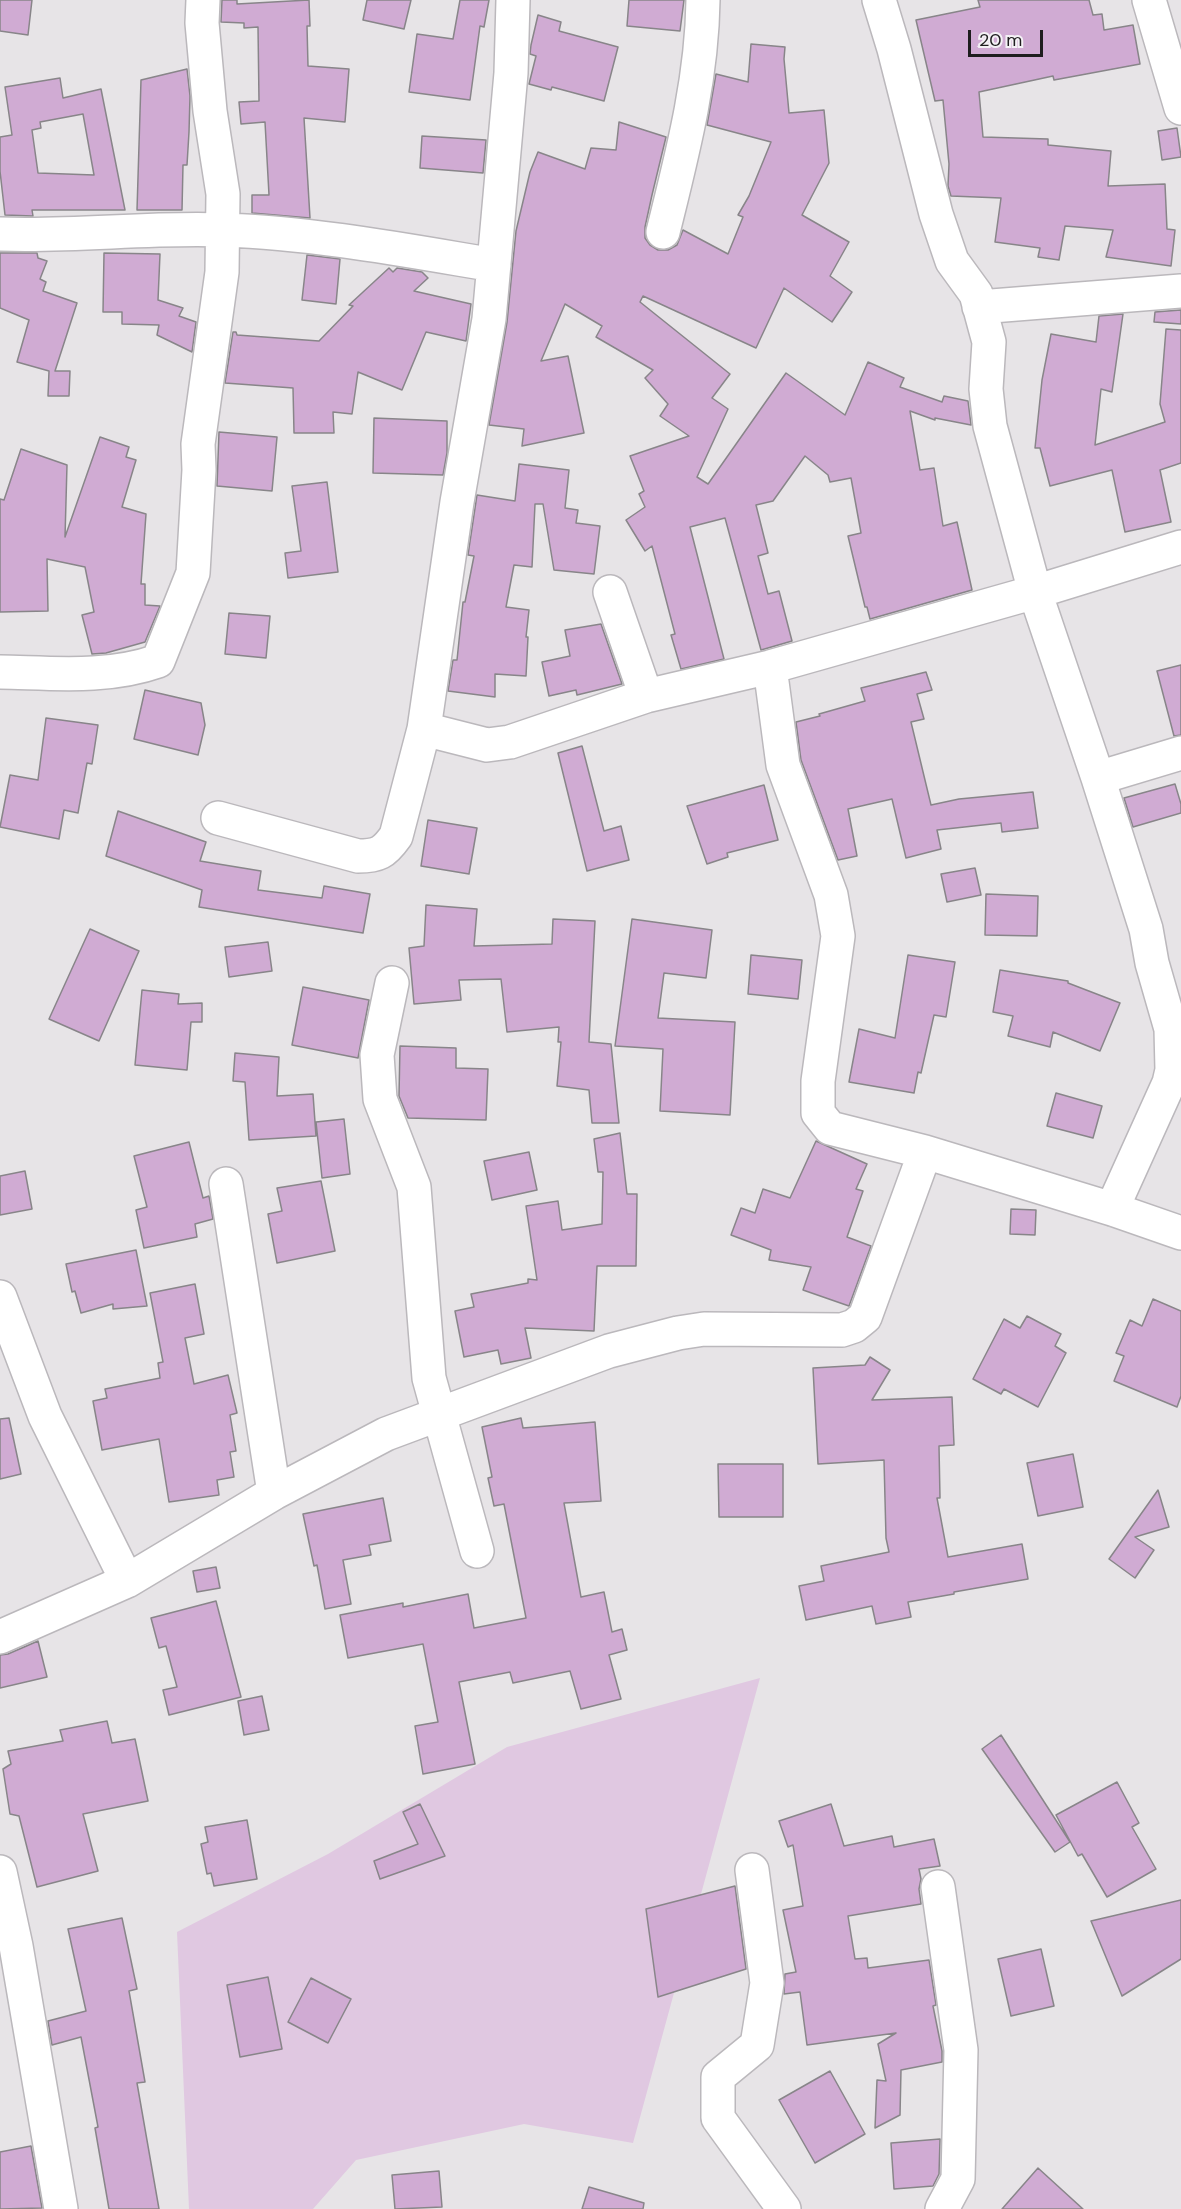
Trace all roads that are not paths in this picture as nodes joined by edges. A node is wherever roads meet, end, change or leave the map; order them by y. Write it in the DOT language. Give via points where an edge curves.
graph roads {
  1 [pos="203,0"];
  2 [pos="513,0"];
  3 [pos="703,0"];
  4 [pos="879,0"];
  5 [pos="1149,0"];
  6 [pos="1180,103"];
  7 [pos="222,230"];
  8 [pos="663,232"];
  9 [pos="0,234"];
  10 [pos="494,265"];
  11 [pos="1181,291"];
  12 [pos="979,307"];
  13 [pos="1181,547"];
  14 [pos="610,592"];
  15 [pos="1035,592"];
  16 [pos="771,668"];
  17 [pos="0,672"];
  18 [pos="646,696"];
  19 [pos="424,729"];
  20 [pos="1181,753"];
  21 [pos="1098,778"];
  22 [pos="218,818"];
  23 [pos="392,983"];
  24 [pos="925,1152"];
  25 [pos="226,1184"];
  26 [pos="1112,1209"];
  27 [pos="1181,1233"];
  28 [pos="0,1297"];
  29 [pos="439,1415"];
  30 [pos="274,1493"];
  31 [pos="477,1551"];
  32 [pos="127,1581"];
  33 [pos="0,1637"];
  34 [pos="752,1870"];
  35 [pos="0,1872"];
  36 [pos="938,1887"];
  37 [pos="61,2209"];
  38 [pos="784,2209"];
  39 [pos="942,2209"];
  1 -- 7 [label="street" via="210,111 224,194"];
  2 -- 10 [label="street" via="511,73"];
  3 -- 8 [label="street" via="693,104"];
  4 -- 12 [label="street" via="936,214 952,261 976,294"];
  5 -- 6 [label="street"];
  7 -- 9 [label="street"];
  7 -- 10 [label="street" via="372,245"];
  7 -- 17 [label="street" via="222,272 198,444 193,573 158,661 109,673"];
  10 -- 19 [label="street" via="489,319"];
  11 -- 12 [label="street"];
  12 -- 15 [label="street" via="989,342 986,389 990,426"];
  13 -- 15 [label="street"];
  14 -- 18 [label="street"];
  15 -- 16 [label="street"];
  15 -- 21 [label="street"];
  16 -- 18 [label="street"];
  16 -- 24 [label="street" via="783,765 831,895 838,936 818,1081 818,1113 830,1128"];
  18 -- 19 [label="street" via="510,742 487,745"];
  19 -- 22 [label="street" via="396,836 387,849 373,856 358,856"];
  20 -- 21 [label="street"];
  21 -- 26 [label="street" via="1146,929 1171,1029 1172,1070 1168,1083"];
  23 -- 29 [label="street" via="377,1055 380,1099 414,1187 429,1378"];
  24 -- 26 [label="street"];
  24 -- 29 [label="street" via="866,1317 854,1326 842,1330 704,1329 678,1333 609,1351"];
  25 -- 30 [label="street"];
  26 -- 27 [label="street"];
  28 -- 32 [label="street" via="45,1416"];
  29 -- 30 [label="street" via="386,1434"];
  29 -- 31 [label="street"];
  30 -- 32 [label="street"];
  32 -- 33 [label="street"];
  34 -- 38 [label="street" via="766,1983 757,2045 718,2077 718,2118"];
  35 -- 37 [label="street"];
  36 -- 39 [label="street" via="961,2050 958,2180"];
}
